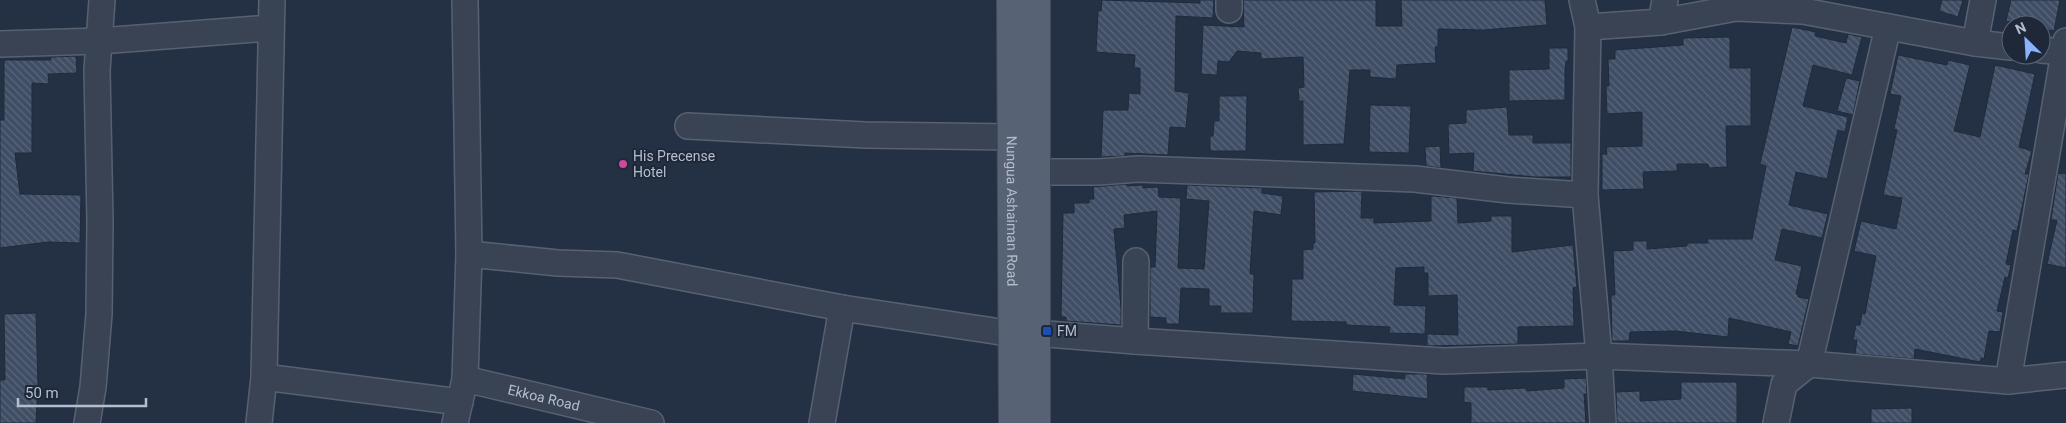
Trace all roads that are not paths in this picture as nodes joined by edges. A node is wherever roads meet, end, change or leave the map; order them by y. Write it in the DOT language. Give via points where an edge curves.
graph roads {
  1 [pos="102,0"];
  2 [pos="272,0"];
  3 [pos="465,0"];
  4 [pos="1011,0"];
  5 [pos="1036,0"];
  6 [pos="1582,0"];
  7 [pos="1984,0"];
  8 [pos="1663,11"];
  9 [pos="1588,27"];
  10 [pos="1888,27"];
  11 [pos="270,28"];
  12 [pos="100,41"];
  13 [pos="1975,43"];
  14 [pos="0,44"];
  15 [pos="2001,46"];
  16 [pos="2059,49"];
  17 [pos="688,126"];
  18 [pos="1012,136"];
  19 [pos="1035,172"];
  20 [pos="1585,195"];
  21 [pos="469,254"];
  22 [pos="1136,260"];
  23 [pos="842,308"];
  24 [pos="1024,333"];
  25 [pos="1135,341"];
  26 [pos="1600,356"];
  27 [pos="1809,364"];
  28 [pos="2066,375"];
  29 [pos="264,377"];
  30 [pos="2008,382"];
  31 [pos="460,402"];
  32 [pos="641,422"];
  33 [pos="87,423"];
  34 [pos="259,423"];
  35 [pos="822,423"];
  36 [pos="1013,423"];
  37 [pos="1036,423"];
  38 [pos="1603,423"];
  39 [pos="1776,423"];
  1 -- 12 [label="street"];
  2 -- 11 [label="street"];
  3 -- 21 [label="street"];
  4 -- 18 [label="main road, Nungua Ashaiman Road"];
  5 -- 19 [label="main road, Nungua Ashaiman Road"];
  6 -- 9 [label="street"];
  7 -- 13 [label="street"];
  8 -- 9 [label="street"];
  8 -- 10 [label="street" via="1736,8 1803,11"];
  9 -- 20 [label="street"];
  10 -- 13 [label="street"];
  10 -- 27 [label="street"];
  11 -- 12 [label="street"];
  11 -- 29 [label="street"];
  12 -- 14 [label="street"];
  12 -- 33 [label="street" via="97,70 99,314 94,387"];
  13 -- 15 [label="street"];
  16 -- 30 [label="street"];
  17 -- 18 [label="street" via="865,135"];
  18 -- 24 [label="main road, Nungua Ashaiman Road"];
  19 -- 20 [label="street" via="1138,169 1415,179"];
  19 -- 24 [label="main road, Nungua Ashaiman Road"];
  20 -- 26 [label="street"];
  21 -- 23 [label="street" via="618,265"];
  21 -- 31 [label="street"];
  22 -- 25 [label="street"];
  23 -- 24 [label="street"];
  23 -- 35 [label="street"];
  24 -- 25 [label="street"];
  24 -- 36 [label="main road, Nungua Ashaiman Road"];
  24 -- 37 [label="main road, Nungua Ashaiman Road"];
  25 -- 26 [label="street" via="1443,361"];
  26 -- 27 [label="street"];
  26 -- 38 [label="street"];
  27 -- 30 [label="street"];
  27 -- 39 [label="street" via="1784,384"];
  28 -- 30 [label="street"];
  29 -- 31 [label="street, Ekkoa Road"];
  29 -- 34 [label="street"];
  31 -- 32 [label="street, Ekkoa Road"];
}
